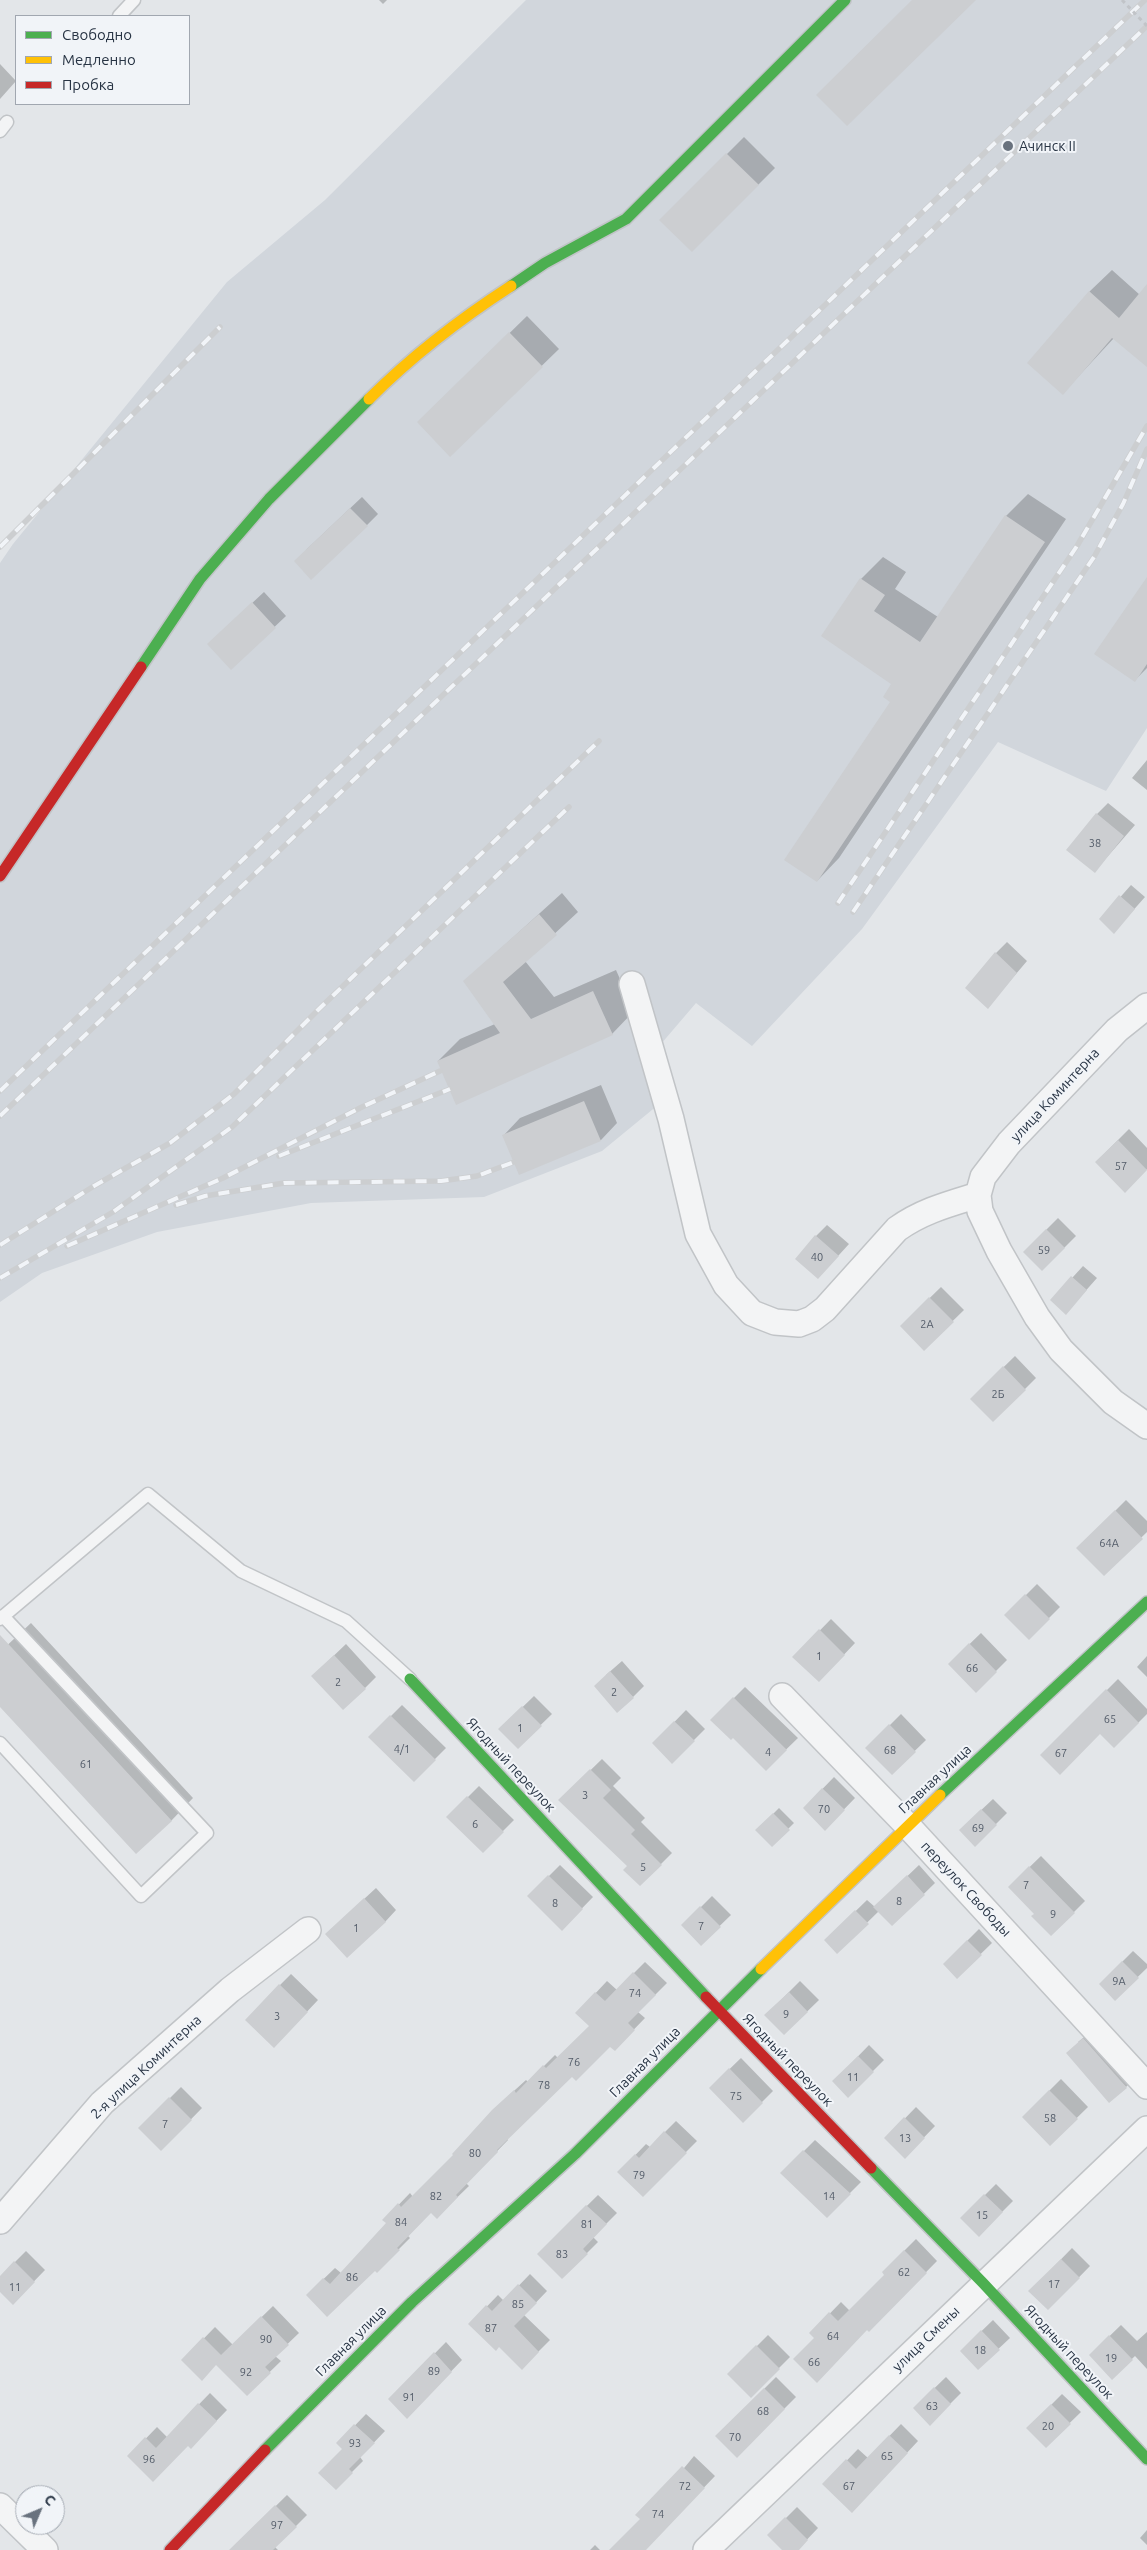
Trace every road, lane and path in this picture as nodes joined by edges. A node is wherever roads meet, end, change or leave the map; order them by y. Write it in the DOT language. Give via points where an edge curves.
graph roads {
  1 [pos="134,0"];
  2 [pos="845,0"];
  3 [pos="1122,0"];
  4 [pos="120,15"];
  5 [pos="1147,26"];
  6 [pos="0,876"];
  7 [pos="632,984"];
  8 [pos="1147,1006"];
  9 [pos="978,1195"];
  10 [pos="1147,1426"];
  11 [pos="1147,1602"];
  12 [pos="2,1617"];
  13 [pos="410,1679"];
  14 [pos="782,1696"];
  15 [pos="0,1742"];
  16 [pos="907,1825"];
  17 [pos="308,1930"];
  18 [pos="718,2010"];
  19 [pos="1147,2086"];
  20 [pos="1147,2129"];
  21 [pos="0,2221"];
  22 [pos="984,2283"];
  23 [pos="1147,2458"];
  24 [pos="0,2506"];
  25 [pos="45,2550"];
  26 [pos="170,2550"];
  27 [pos="706,2550"];
  1 -- 4 [label="lane"];
  2 -- 6 [label="street" via="626,220 545,263 464,317 394,374 270,499 200,579"];
  3 -- 5 [label="path, bridge"];
  7 -- 9 [label="street" via="671,1119 698,1234 726,1285 752,1313 775,1322 799,1324 812,1319 826,1309 897,1229 926,1212"];
  8 -- 9 [label="street, улица Коминтерна" via="1116,1030 1009,1143 983,1177"];
  9 -- 10 [label="street" via="980,1212 999,1251 1037,1317 1061,1350 1113,1402"];
  11 -- 16 [label="street, Главная улица"];
  12 -- 13 [label="lane" via="148,1494 241,1572 346,1621"];
  12 -- 15 [label="lane" via="207,1833 141,1896"];
  13 -- 18 [label="street, Ягодный переулок"];
  14 -- 16 [label="street, переулок Свободы"];
  16 -- 18 [label="street, Главная улица"];
  16 -- 19 [label="street, переулок Свободы"];
  17 -- 21 [label="street, 2-я улица Коминтерна" via="230,1990 102,2103"];
  18 -- 22 [label="street, Ягодный переулок"];
  18 -- 26 [label="street, Главная улица" via="574,2154 412,2302"];
  20 -- 22 [label="street, улица Смены"];
  22 -- 23 [label="street, Ягодный переулок"];
  22 -- 27 [label="street, улица Смены"];
  24 -- 25 [label="street"];
}
